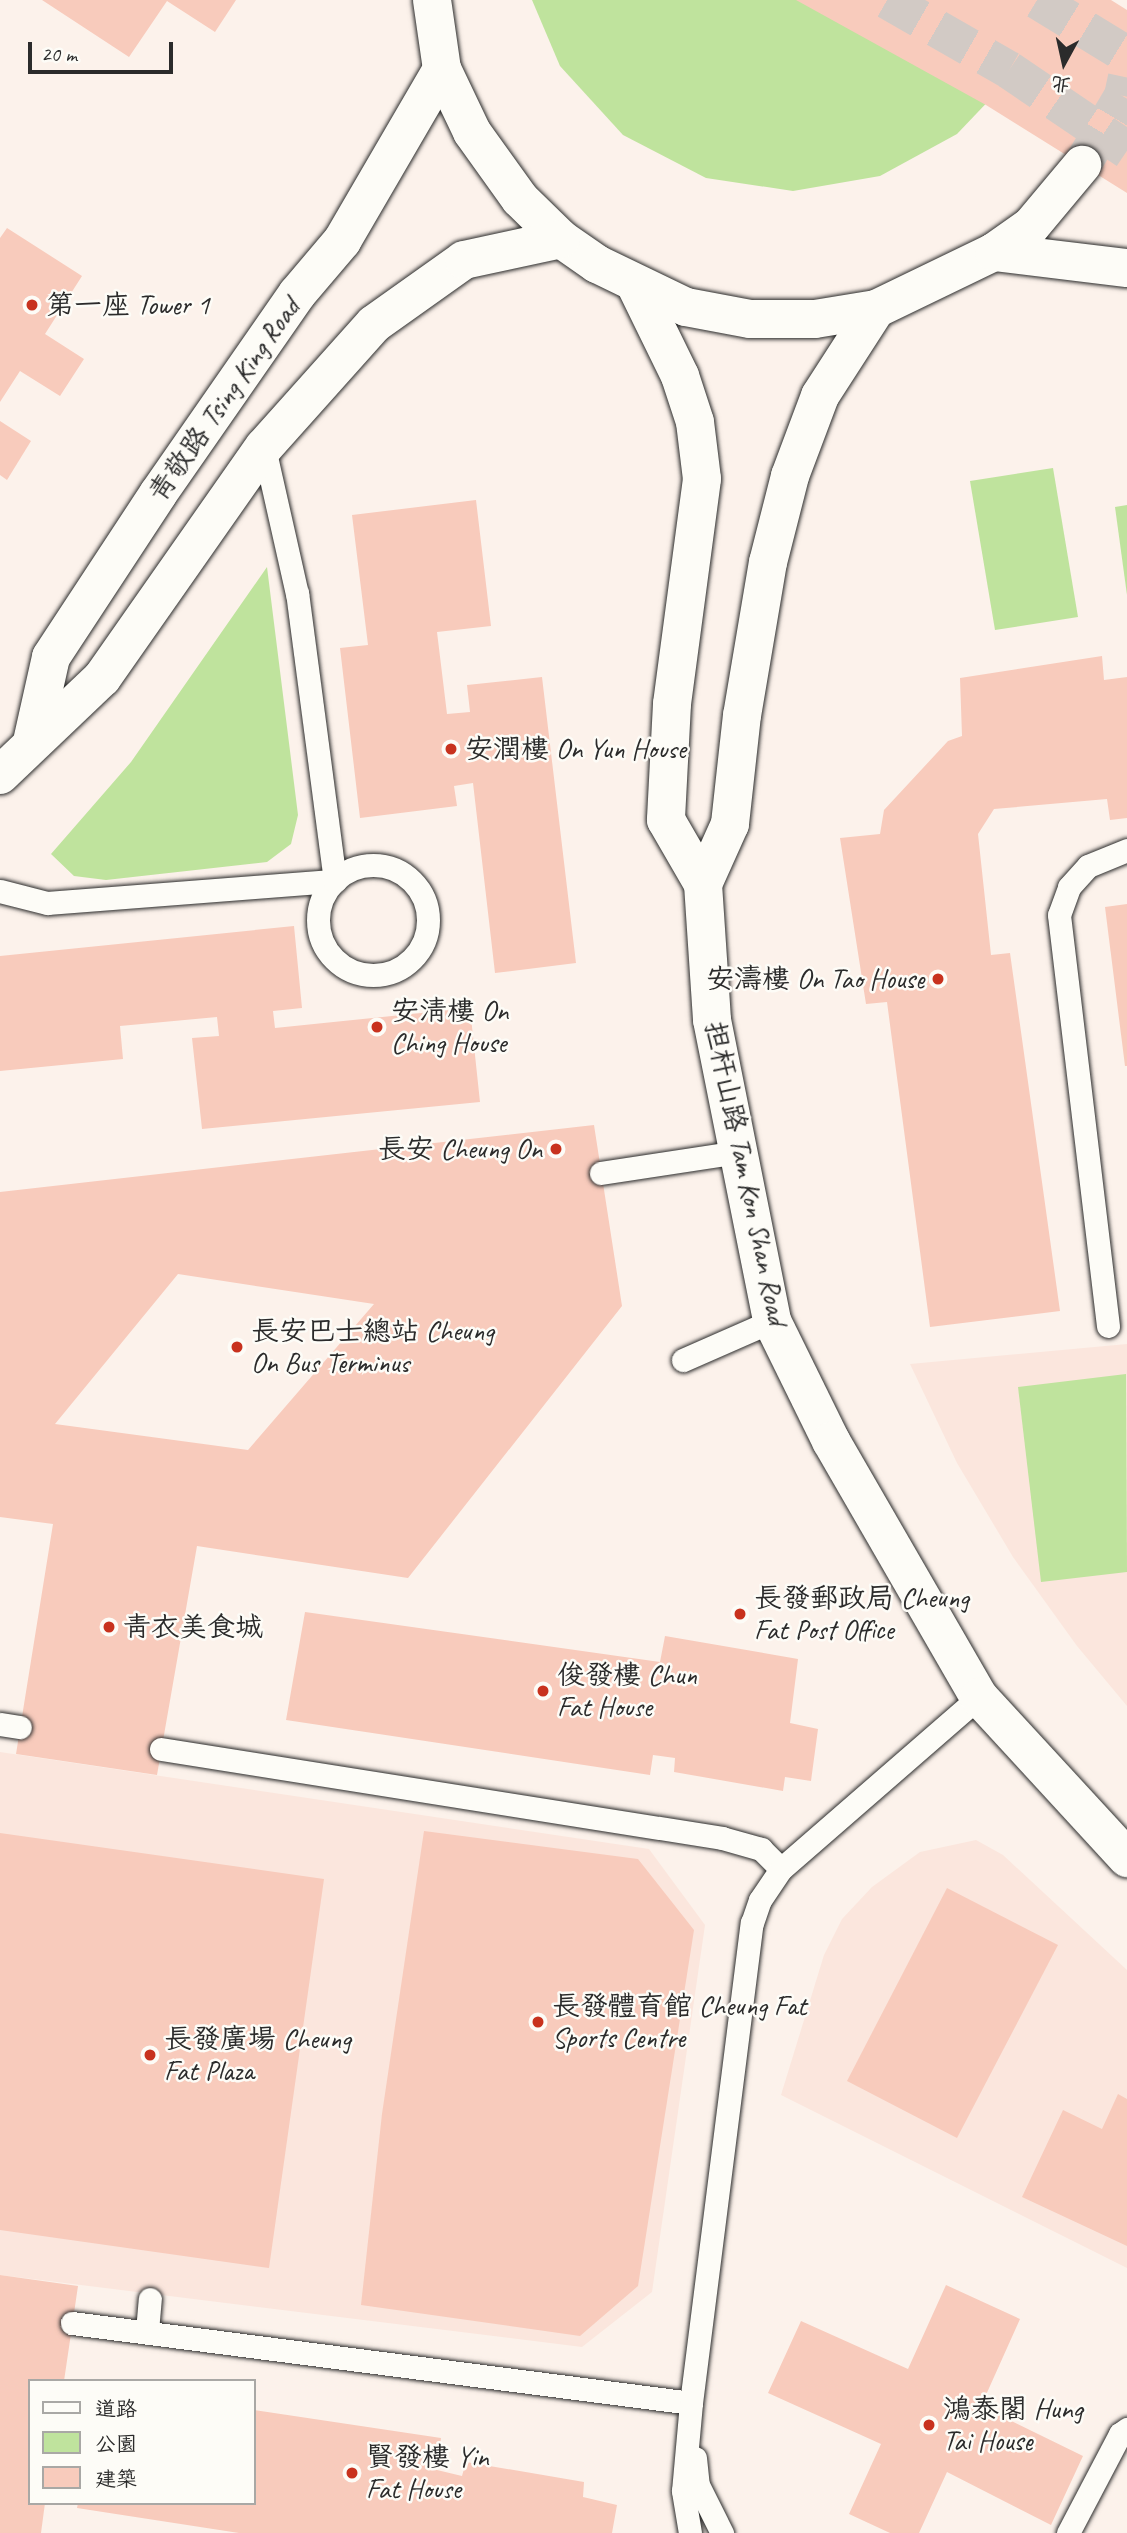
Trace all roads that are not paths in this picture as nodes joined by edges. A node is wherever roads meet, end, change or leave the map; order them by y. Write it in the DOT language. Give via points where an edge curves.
graph roads {
  1 [pos="432,0"];
  2 [pos="442,69"];
  3 [pos="1082,165"];
  4 [pos="561,239"];
  5 [pos="994,252"];
  6 [pos="1127,268"];
  7 [pos="636,286"];
  8 [pos="876,309"];
  9 [pos="264,447"];
  10 [pos="32,742"];
  11 [pos="0,775"];
  12 [pos="1127,850"];
  13 [pos="335,881"];
  14 [pos="703,884"];
  15 [pos="0,891"];
  16 [pos="739,1152"];
  17 [pos="601,1173"];
  18 [pos="772,1321"];
  19 [pos="1108,1326"];
  20 [pos="683,1360"];
  21 [pos="979,1697"];
  22 [pos="161,1749"];
  23 [pos="1127,1858"];
  24 [pos="781,1869"];
  25 [pos="150,2299"];
  26 [pos="72,2323"];
  27 [pos="147,2332"];
  28 [pos="691,2403"];
  29 [pos="1127,2429"];
  30 [pos="690,2533"];
  31 [pos="722,2533"];
  32 [pos="1068,2533"];
  1 -- 2 [label="main road"];
  2 -- 4 [label="main road" via="498,172"];
  2 -- 10 [label="main road, 青敬路 Tsing King Road" via="342,241 297,295 51,657"];
  3 -- 5 [label="main road" via="1031,226"];
  4 -- 7 [label="main road"];
  4 -- 9 [label="main road" via="464,260 404,300 374,324"];
  5 -- 6 [label="main road"];
  5 -- 8 [label="main road"];
  7 -- 8 [label="main road" via="686,307 750,319 815,319"];
  7 -- 14 [label="main road, 担杆山路 Tam Kon Shan Road" via="680,376 695,422 702,480 695,559 672,704 666,820"];
  8 -- 14 [label="main road, 担杆山路 Tam Kon Shan Road" via="820,396 790,476 765,574 730,824"];
  9 -- 10 [label="main road" via="102,678"];
  9 -- 13 [label="lane" via="297,594"];
  10 -- 11 [label="main road"];
  12 -- 19 [label="lane" via="1088,866 1069,887 1059,915"];
  13 -- 13 [label="lane" via="356,867 381,865 404,874 421,892 429,916 425,941 411,961 390,974 365,976 342,967 325,948 317,925 321,901"];
  13 -- 15 [label="lane" via="47,904"];
  14 -- 16 [label="main road, 担杆山路 Tam Kon Shan Road" via="712,1020"];
  16 -- 17 [label="lane"];
  16 -- 18 [label="main road, 担杆山路 Tam Kon Shan Road"];
  18 -- 20 [label="lane"];
  18 -- 21 [label="main road, 担杆山路 Tam Kon Shan Road" via="831,1441"];
  21 -- 23 [label="main road, 担杆山路 Tam Kon Shan Road"];
  21 -- 24 [label="lane"];
  22 -- 24 [label="lane" via="722,1838 761,1849"];
  24 -- 28 [label="lane" via="752,1923"];
  25 -- 27 [label="lane"];
  26 -- 27 [label="lane"];
  27 -- 28 [label="lane"];
  28 -- 30 [label="lane" via="683,2491"];
  28 -- 31 [label="lane" via="698,2485"];
  29 -- 32 [label="lane" via="1119,2434"];
}
